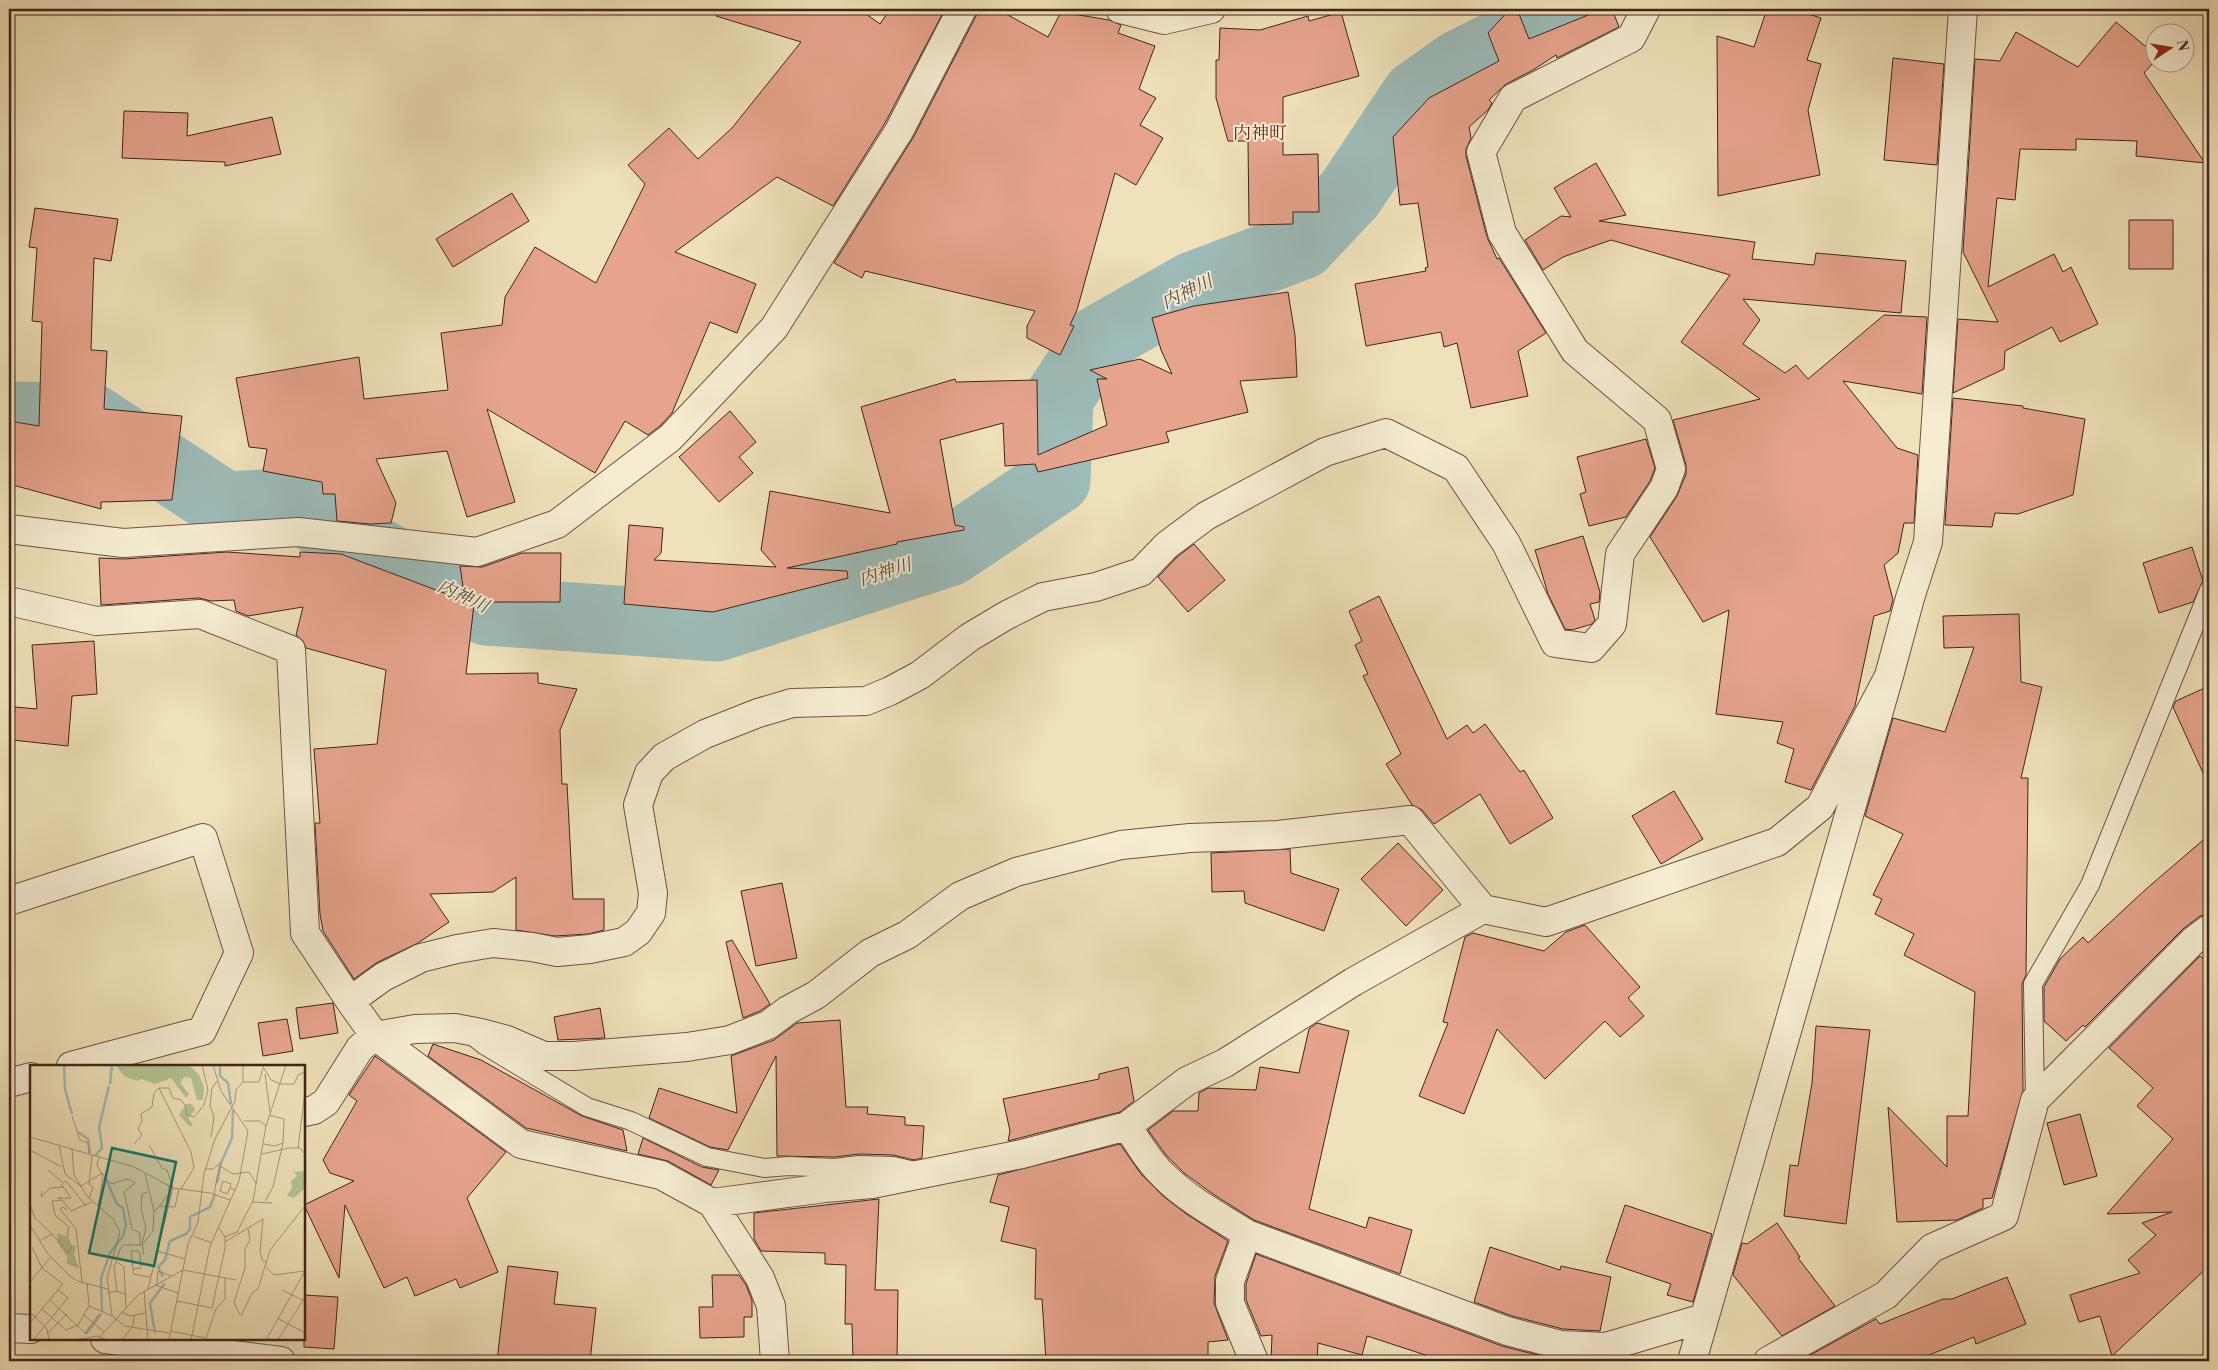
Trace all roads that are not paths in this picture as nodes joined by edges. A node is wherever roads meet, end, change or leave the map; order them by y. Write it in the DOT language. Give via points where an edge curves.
graph roads {
  1 [pos="962,9"];
  2 [pos="1120,9"];
  3 [pos="1211,9"];
  4 [pos="1646,9"];
  5 [pos="1963,9"];
  6 [pos="9,529"];
  7 [pos="2209,590"];
  8 [pos="9,601"];
  9 [pos="1889,676"];
  10 [pos="9,901"];
  11 [pos="1483,909"];
  12 [pos="2209,929"];
  13 [pos="350,1001"];
  14 [pos="466,1030"];
  15 [pos="375,1036"];
  16 [pos="75,1065"];
  17 [pos="30,1077"];
  18 [pos="9,1083"];
  19 [pos="2035,1100"];
  20 [pos="305,1112"];
  21 [pos="1128,1126"];
  22 [pos="923,1173"];
  23 [pos="712,1203"];
  24 [pos="1247,1234"];
  25 [pos="1704,1318"];
  26 [pos="9,1328"];
  27 [pos="30,1329"];
  28 [pos="113,1340"];
  29 [pos="281,1361"];
  30 [pos="775,1361"];
  31 [pos="1254,1361"];
  32 [pos="1692,1361"];
  33 [pos="1768,1361"];
  1 -- 6 [label="street" via="899,131 774,328 670,438 557,524 477,552 298,532 123,543"];
  2 -- 3 [label="street" via="1164,20"];
  4 -- 13 [label="street" via="1631,38 1513,98 1481,152 1502,233 1576,351 1657,420 1671,469 1664,488 1620,554 1612,624 1592,648 1555,643 1506,543 1456,468 1386,433 1325,452 1206,516 1167,546 1141,572 1096,587 1043,597 1016,611 970,637 920,675 890,691 866,701 792,703 766,710 705,734 664,757 649,772 638,805 653,893 651,913 638,932 624,942 556,952 532,946 493,943 456,949 422,958 384,976"];
  5 -- 9 [label="street" via="1928,542"];
  7 -- 19 [label="lane" via="2090,885 2033,984"];
  8 -- 13 [label="street" via="96,621 200,614 292,650 305,933"];
  9 -- 11 [label="street" via="1820,806 1777,842 1546,922"];
  9 -- 25 [label="street"];
  10 -- 16 [label="street" via="203,838 239,953 202,1031"];
  11 -- 14 [label="street" via="1410,820 1278,835 1190,838 1121,845 1016,872 960,896 907,935 870,953 768,1025 730,1040 687,1047 544,1056 507,1040"];
  11 -- 21 [label="street" via="1353,982 1224,1063 1187,1081"];
  12 -- 19 [label="street" via="2194,940"];
  13 -- 15 [label="street"];
  14 -- 15 [label="street" via="415,1029"];
  14 -- 22 [label="lane" via="484,1045 587,1107 631,1121 707,1157 764,1168 893,1166"];
  15 -- 20 [label="street" via="360,1048 326,1102"];
  15 -- 23 [label="street" via="521,1144 661,1175"];
  17 -- 18 [label="street"];
  19 -- 33 [label="street" via="2004,1216 1932,1248 1886,1295"];
  21 -- 22 [label="street" via="1022,1154"];
  21 -- 24 [label="street" via="1164,1176 1188,1196"];
  22 -- 23 [label="street" via="872,1184"];
  23 -- 30 [label="street" via="760,1278 771,1306"];
  24 -- 25 [label="street" via="1507,1331 1560,1345 1606,1347"];
  24 -- 31 [label="street" via="1230,1281 1230,1303"];
  25 -- 32 [label="street"];
  26 -- 27 [label="street"];
  28 -- 29 [label="street"];
}
